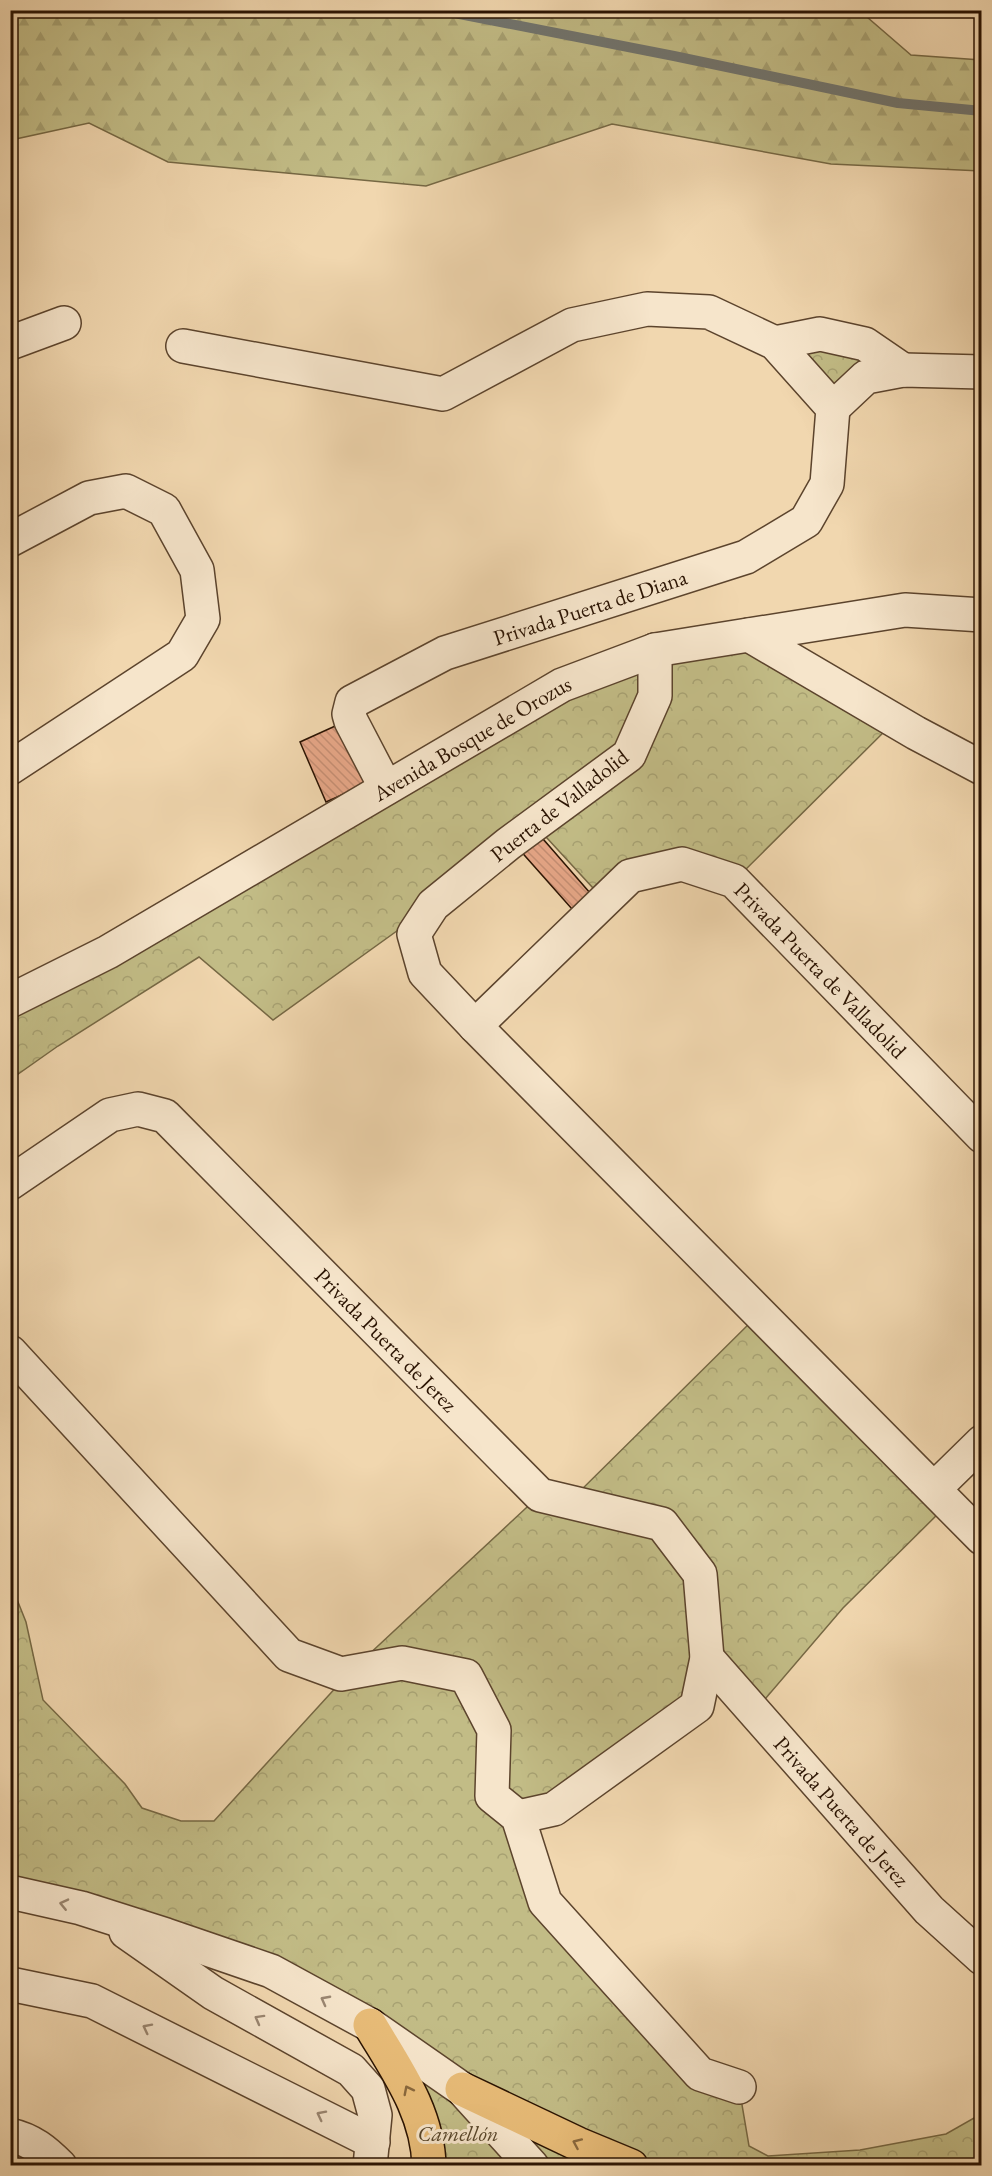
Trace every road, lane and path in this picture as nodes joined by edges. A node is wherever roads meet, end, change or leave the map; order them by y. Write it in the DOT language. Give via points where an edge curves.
graph roads {
  1 [pos="64,323"];
  2 [pos="10,343"];
  3 [pos="775,343"];
  4 [pos="183,346"];
  5 [pos="903,370"];
  6 [pos="981,372"];
  7 [pos="833,408"];
  8 [pos="10,540"];
  9 [pos="981,615"];
  10 [pos="749,635"];
  11 [pos="655,650"];
  12 [pos="10,768"];
  13 [pos="981,768"];
  14 [pos="386,788"];
  15 [pos="10,1001"];
  16 [pos="475,1026"];
  17 [pos="981,1136"];
  18 [pos="10,1183"];
  19 [pos="10,1352"];
  20 [pos="981,1442"];
  21 [pos="934,1489"];
  22 [pos="981,1538"];
  23 [pos="707,1658"];
  24 [pos="518,1817"];
  25 [pos="10,1892"];
  26 [pos="101,1915"];
  27 [pos="981,1958"];
  28 [pos="10,1984"];
  29 [pos="370,2025"];
  30 [pos="739,2087"];
  31 [pos="462,2089"];
  32 [pos="10,2135"];
  33 [pos="371,2154"];
  34 [pos="60,2166"];
  35 [pos="429,2166"];
  36 [pos="532,2166"];
  37 [pos="631,2166"];
  1 -- 2 [label="street"];
  3 -- 4 [label="street" via="709,312 647,309 572,325 443,394"];
  3 -- 5 [label="street" via="820,334 865,344"];
  3 -- 7 [label="street"];
  5 -- 6 [label="street"];
  5 -- 7 [label="street" via="866,377"];
  7 -- 14 [label="street, Privada Puerta de Diana" via="827,484 806,521 746,557 446,653 352,702 351,721"];
  8 -- 12 [label="street" via="89,498 126,491 164,510 197,570 203,619 182,655"];
  9 -- 10 [label="street, Avenida Bosque de Orozus" via="905,610"];
  10 -- 11 [label="street, Avenida Bosque de Orozus"];
  10 -- 13 [label="street"];
  11 -- 14 [label="street, Avenida Bosque de Orozus" via="562,685"];
  11 -- 16 [label="street, Puerta de Valladolid" via="655,696 629,755 432,905 414,934 425,972"];
  14 -- 15 [label="street, Avenida Bosque de Orozus" via="108,952"];
  16 -- 17 [label="street, Privada Puerta de Valladolid" via="630,876 682,864 734,881"];
  16 -- 21 [label="street"];
  18 -- 23 [label="street, Privada Puerta de Jerez" via="110,1115 138,1108 165,1116 540,1495 662,1524 700,1574"];
  19 -- 24 [label="street" via="289,1655 341,1674 402,1663 466,1676 494,1730 492,1796"];
  20 -- 21 [label="street"];
  21 -- 22 [label="street"];
  23 -- 24 [label="street, Privada Puerta de Jerez" via="697,1706 554,1809"];
  23 -- 27 [label="street, Privada Puerta de Jerez" via="929,1910"];
  24 -- 30 [label="street" via="545,1902 700,2074"];
  26 -- 25 [label="street, one-way"];
  29 -- 26 [label="street, one-way" via="271,1971"];
  33 -- 26 [label="street, one-way" via="375,2115 368,2089 351,2070 213,1994"];
  33 -- 28 [label="street, one-way" via="92,2001"];
  29 -- 31 [label="street"];
  35 -- 29 [label="main road, one-way" via="428,2146 410,2091"];
  31 -- 36 [label="street"];
  37 -- 31 [label="main road, one-way"];
  32 -- 34 [label="street" via="42,2148"];
}
